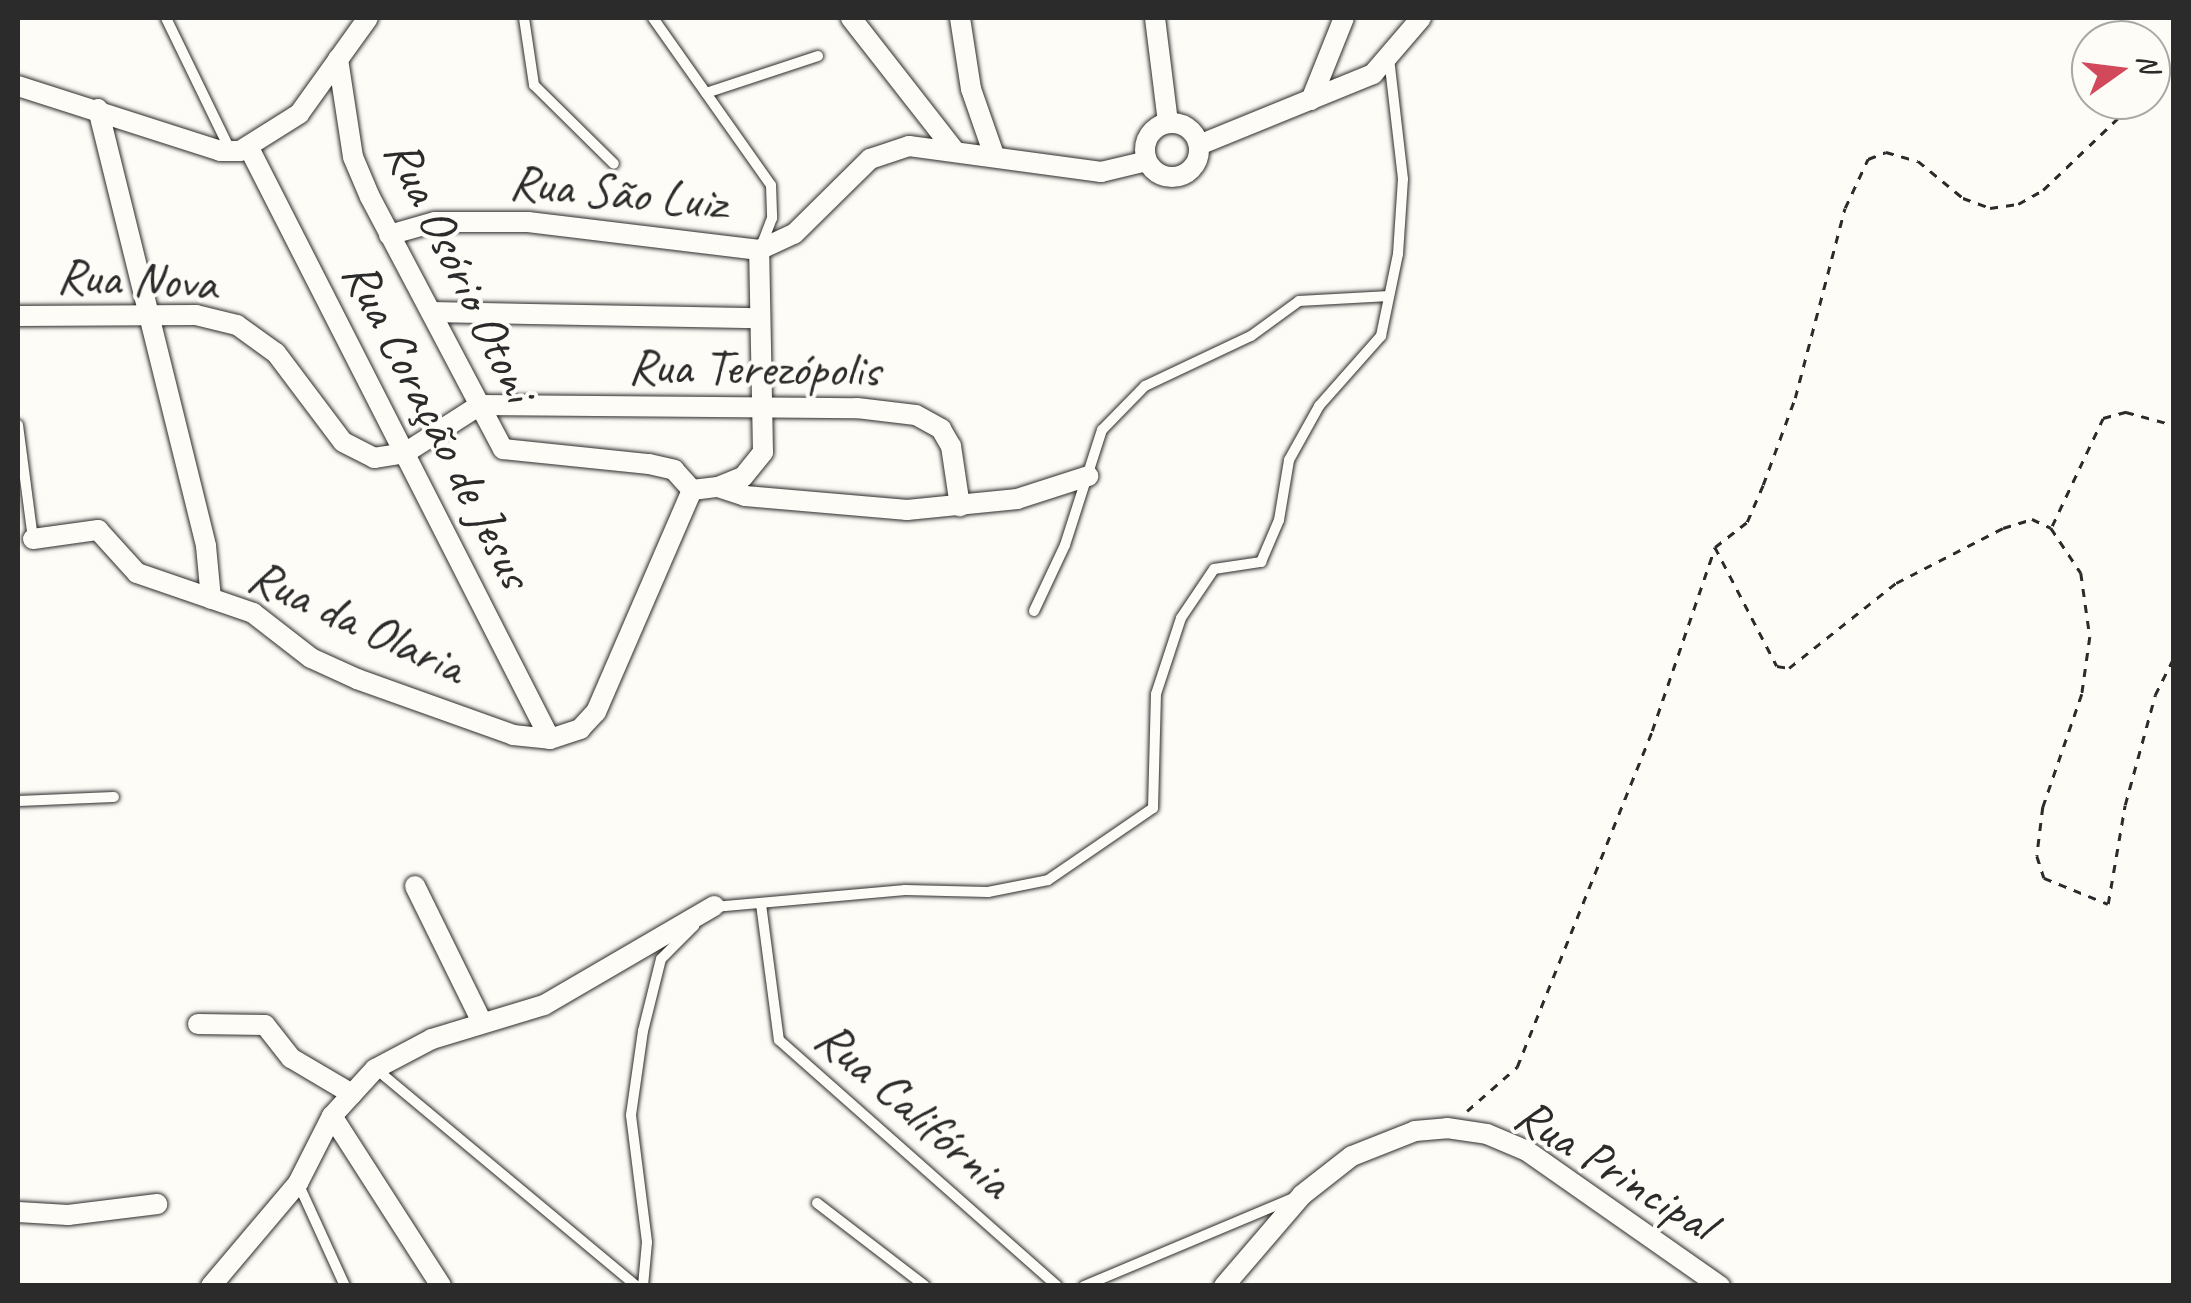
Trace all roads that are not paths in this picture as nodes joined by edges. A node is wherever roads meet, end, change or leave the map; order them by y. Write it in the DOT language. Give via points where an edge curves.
graph roads {
  1 [pos="166,18"];
  2 [pos="368,18"];
  3 [pos="524,18"];
  4 [pos="653,18"];
  5 [pos="851,18"];
  6 [pos="960,18"];
  7 [pos="1155,18"];
  8 [pos="1344,18"];
  9 [pos="1421,18"];
  10 [pos="818,56"];
  11 [pos="1389,58"];
  12 [pos="338,60"];
  13 [pos="18,86"];
  14 [pos="706,93"];
  15 [pos="1311,100"];
  16 [pos="98,110"];
  17 [pos="1168,123"];
  18 [pos="1199,145"];
  19 [pos="240,150"];
  20 [pos="954,150"];
  21 [pos="994,155"];
  22 [pos="1146,161"];
  23 [pos="614,164"];
  24 [pos="389,235"];
  25 [pos="759,250"];
  26 [pos="1389,296"];
  27 [pos="431,312"];
  28 [pos="150,314"];
  29 [pos="18,316"];
  30 [pos="758,318"];
  31 [pos="480,404"];
  32 [pos="765,409"];
  33 [pos="18,424"];
  34 [pos="405,453"];
  35 [pos="1088,476"];
  36 [pos="718,486"];
  37 [pos="692,490"];
  38 [pos="960,506"];
  39 [pos="32,539"];
  40 [pos="211,600"];
  41 [pos="1034,611"];
  42 [pos="550,739"];
  43 [pos="114,797"];
  44 [pos="18,801"];
  45 [pos="415,886"];
  46 [pos="761,904"];
  47 [pos="714,906"];
  48 [pos="482,1022"];
  49 [pos="198,1024"];
  50 [pos="375,1068"];
  51 [pos="352,1094"];
  52 [pos="332,1116"];
  53 [pos="298,1183"];
  54 [pos="1302,1195"];
  55 [pos="817,1203"];
  56 [pos="158,1204"];
  57 [pos="18,1212"];
  58 [pos="210,1286"];
  59 [pos="345,1286"];
  60 [pos="441,1286"];
  61 [pos="640,1286"];
  62 [pos="925,1286"];
  63 [pos="1058,1286"];
  64 [pos="1084,1286"];
  65 [pos="1224,1286"];
  66 [pos="1720,1286"];
  1 -- 19 [label="lane"];
  2 -- 12 [label="street"];
  3 -- 23 [label="lane" via="534,84"];
  4 -- 14 [label="lane"];
  5 -- 20 [label="street"];
  6 -- 21 [label="street" via="971,89"];
  7 -- 17 [label="street"];
  8 -- 15 [label="street"];
  9 -- 11 [label="street"];
  10 -- 14 [label="lane"];
  11 -- 15 [label="street" via="1373,74"];
  11 -- 26 [label="lane" via="1403,179"];
  12 -- 19 [label="street" via="298,114"];
  12 -- 24 [label="street, Rua Osório Otoni" via="353,157"];
  13 -- 16 [label="street"];
  14 -- 25 [label="lane" via="771,185 772,218"];
  15 -- 18 [label="street"];
  16 -- 19 [label="street"];
  16 -- 28 [label="street"];
  17 -- 18 [label="street" via="1191,130"];
  17 -- 22 [label="street" via="1148,136"];
  18 -- 22 [label="street" via="1196,163 1184,175 1166,177"];
  19 -- 34 [label="street, Rua Coração de Jesus"];
  20 -- 21 [label="street"];
  20 -- 25 [label="street" via="925,144 870,159 794,234"];
  21 -- 22 [label="street" via="1102,172"];
  24 -- 25 [label="street, Rua São Luiz" via="435,222 528,222"];
  24 -- 27 [label="street, Rua Osório Otoni"];
  25 -- 30 [label="street, Rua São Luiz"];
  26 -- 35 [label="lane" via="1299,301 1251,336 1145,386 1102,430"];
  26 -- 46 [label="lane" via="1381,336 1319,406 1289,460 1279,520 1261,562 1214,569 1180,618 1156,694 1153,808 1048,880 988,892 906,890"];
  27 -- 30 [label="street"];
  27 -- 31 [label="street, Rua Osório Otoni"];
  28 -- 29 [label="street, Rua Nova"];
  28 -- 34 [label="street, Rua Nova" via="237,325 276,353 342,442 374,458"];
  28 -- 40 [label="street" via="206,546"];
  30 -- 32 [label="street, Rua São Luiz"];
  31 -- 32 [label="street, Rua Terezópolis"];
  31 -- 34 [label="street"];
  31 -- 37 [label="street, Rua Osório Otoni" via="508,454 649,464 674,470"];
  32 -- 36 [label="street, Rua São Luiz" via="763,452 755,466"];
  32 -- 38 [label="street, Rua Terezópolis" via="916,415 941,429 950,446"];
  33 -- 39 [label="lane"];
  34 -- 42 [label="street, Rua Coração de Jesus"];
  35 -- 38 [label="street" via="1029,497"];
  35 -- 41 [label="lane"];
  36 -- 37 [label="street"];
  36 -- 38 [label="street" via="745,496 849,506"];
  37 -- 42 [label="street" via="596,712 580,729"];
  39 -- 40 [label="street, Rua da Olaria" via="98,530 137,574"];
  40 -- 42 [label="street, Rua da Olaria" via="253,613 311,658 357,680 513,735"];
  43 -- 44 [label="lane"];
  45 -- 48 [label="street"];
  46 -- 47 [label="lane"];
  46 -- 63 [label="lane, Rua Califórnia" via="779,1040"];
  47 -- 48 [label="street" via="544,1005"];
  47 -- 61 [label="lane" via="660,959 643,1031 631,1116 648,1242"];
  48 -- 50 [label="street"];
  49 -- 51 [label="street" via="265,1025 291,1058"];
  50 -- 51 [label="street"];
  50 -- 61 [label="lane"];
  51 -- 52 [label="street"];
  52 -- 53 [label="street"];
  52 -- 60 [label="street"];
  53 -- 58 [label="street"];
  53 -- 59 [label="lane"];
  54 -- 64 [label="lane"];
  54 -- 65 [label="street, Rua Principal"];
  54 -- 66 [label="street, Rua Principal" via="1382,1141 1447,1128 1487,1134 1527,1151"];
  55 -- 62 [label="lane"];
  56 -- 57 [label="street" via="68,1215"];
}
